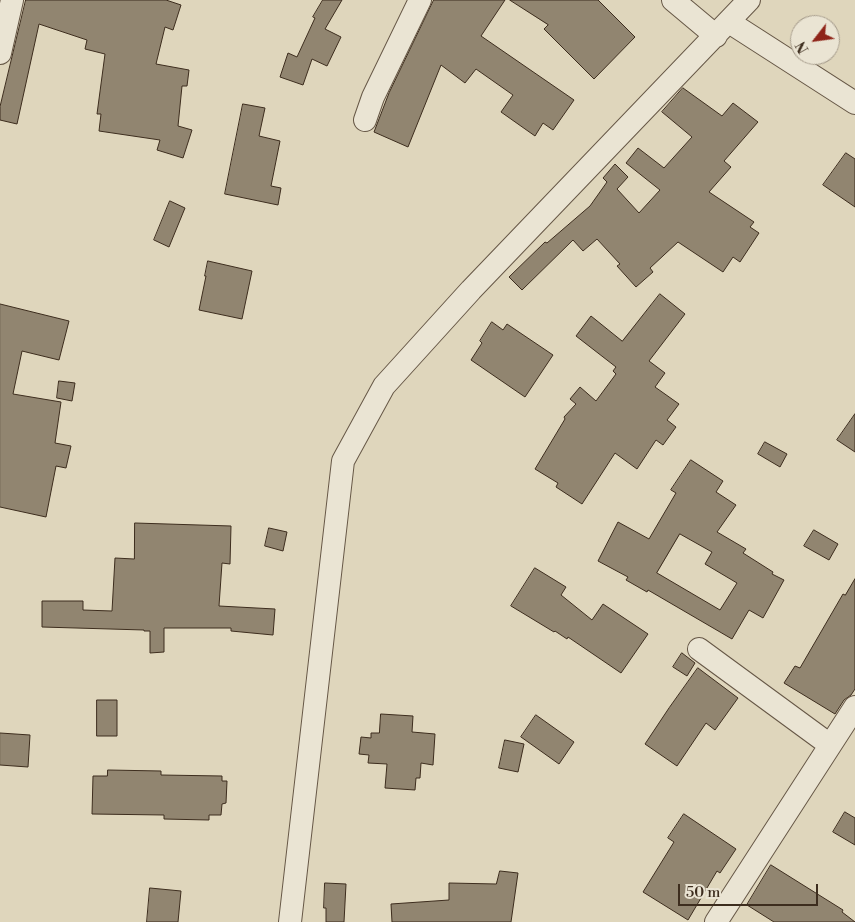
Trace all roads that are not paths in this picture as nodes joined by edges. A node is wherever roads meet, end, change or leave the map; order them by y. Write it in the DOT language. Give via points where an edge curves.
graph roads {
  1 [pos="12,0"];
  2 [pos="420,0"];
  3 [pos="673,0"];
  4 [pos="749,0"];
  5 [pos="723,29"];
  6 [pos="0,53"];
  7 [pos="855,103"];
  8 [pos="365,120"];
  9 [pos="699,649"];
  10 [pos="855,707"];
  11 [pos="830,745"];
  12 [pos="725,919"];
  13 [pos="290,922"];
  1 -- 6 [label="street"];
  2 -- 8 [label="street"];
  3 -- 5 [label="street"];
  4 -- 5 [label="street"];
  5 -- 7 [label="street"];
  5 -- 13 [label="street" via="471,290 384,386 343,461"];
  9 -- 11 [label="street"];
  10 -- 11 [label="street"];
  11 -- 12 [label="street"];
}
